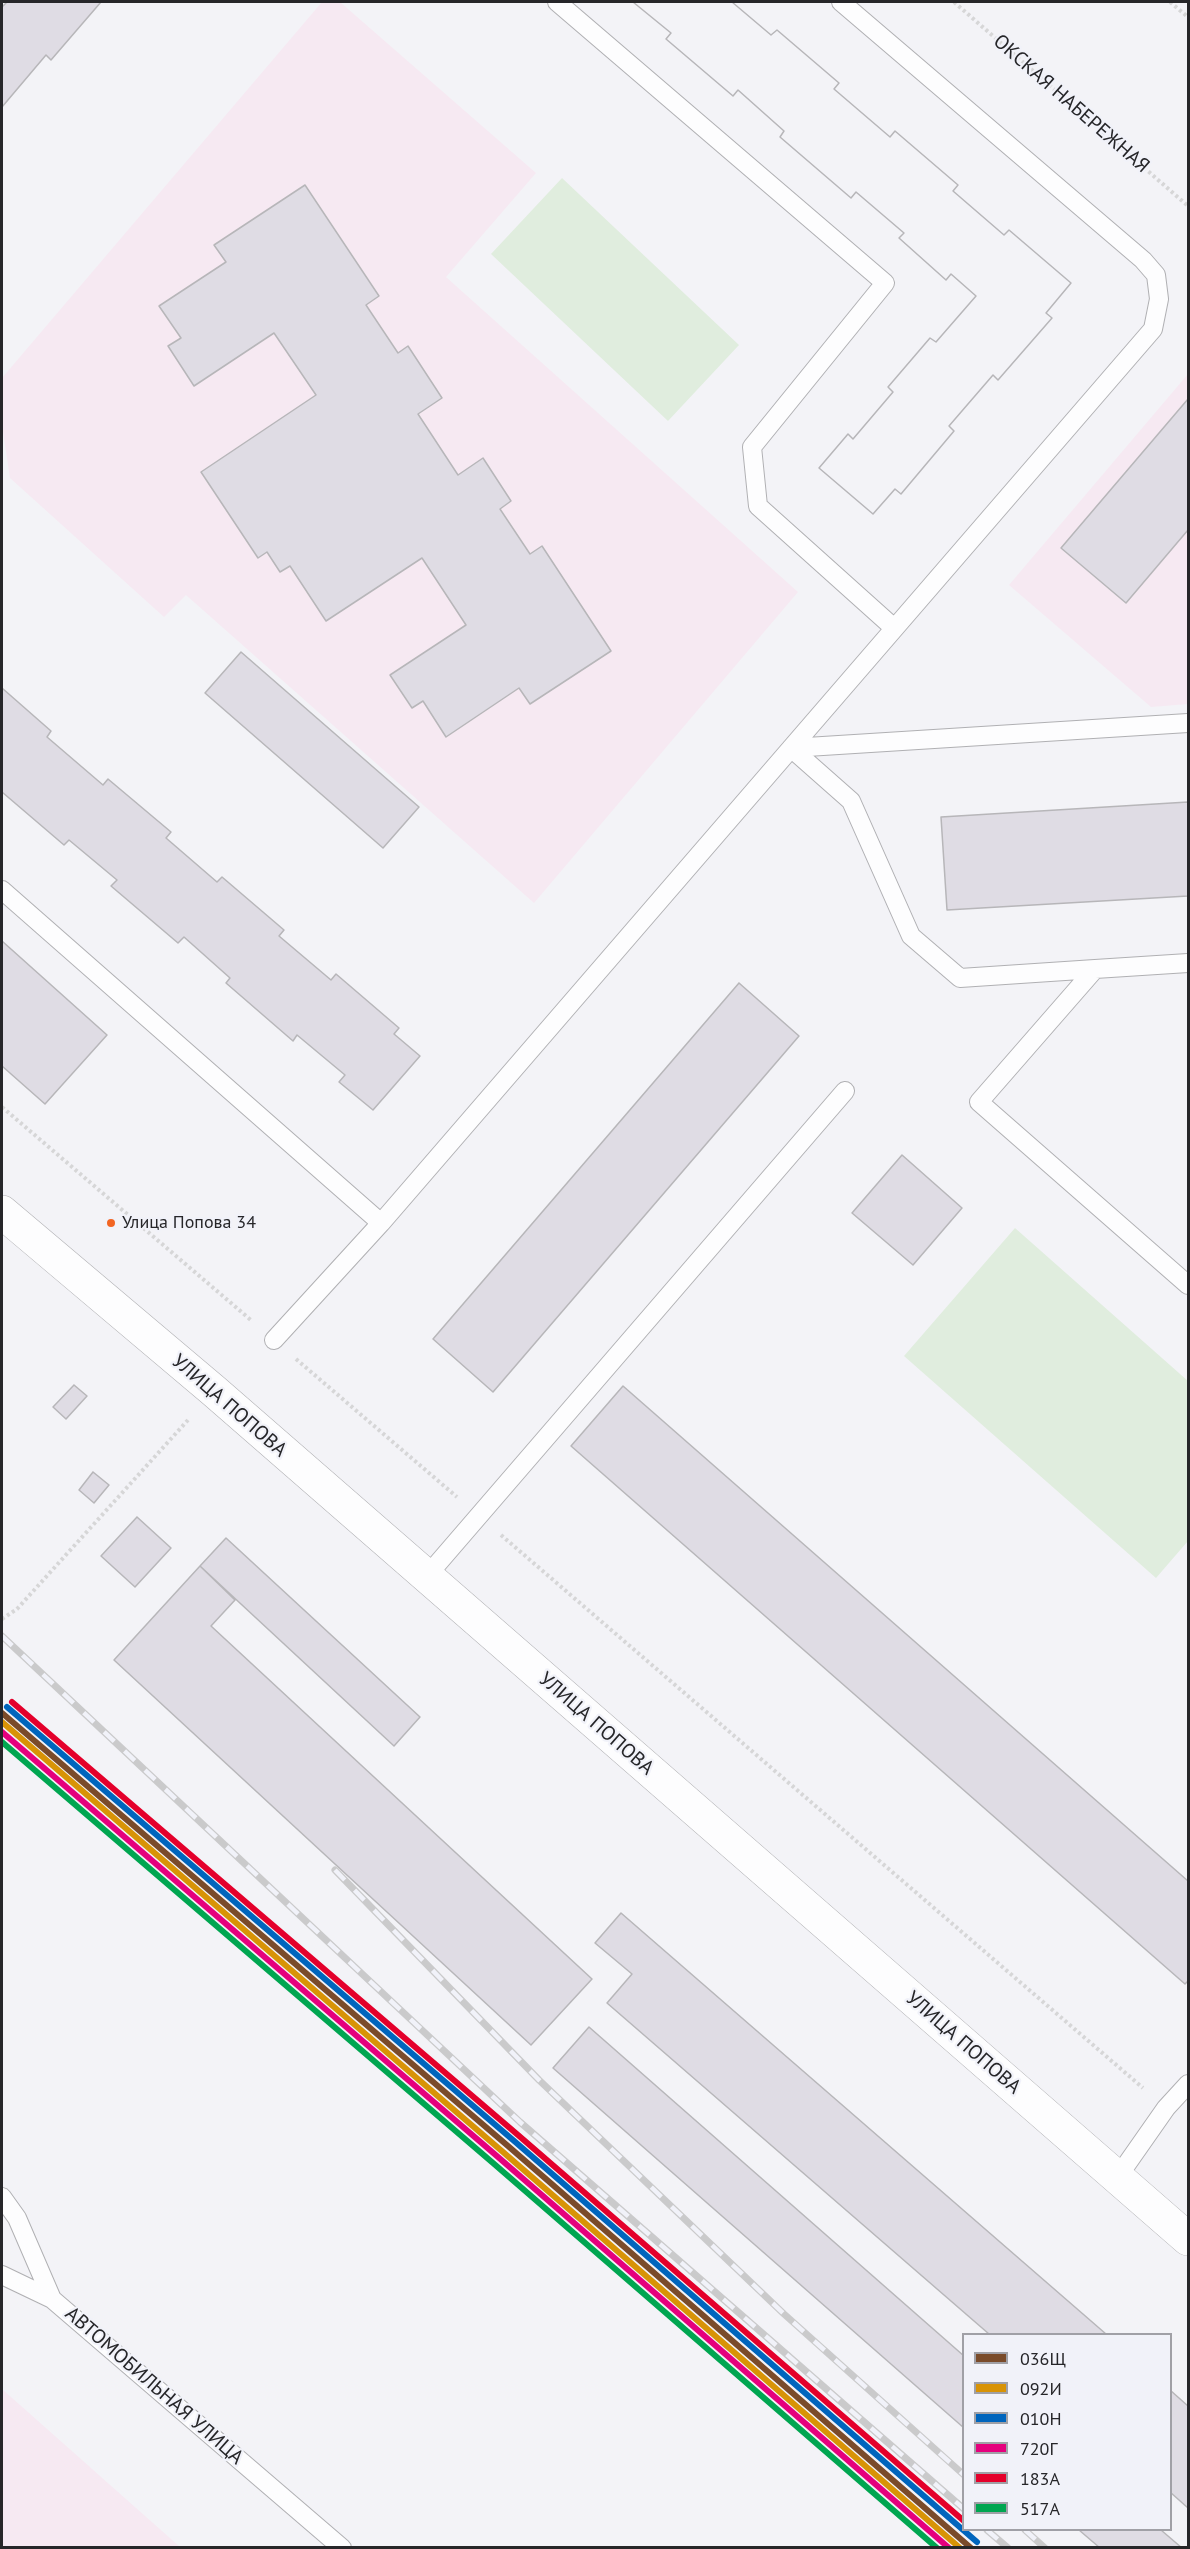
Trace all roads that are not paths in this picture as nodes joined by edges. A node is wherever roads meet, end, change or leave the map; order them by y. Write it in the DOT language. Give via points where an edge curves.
graph roads {
  1 [pos="557,2"];
  2 [pos="841,2"];
  3 [pos="894,628"];
  4 [pos="1188,723"];
  5 [pos="791,748"];
  6 [pos="2,890"];
  7 [pos="1188,963"];
  8 [pos="1095,969"];
  9 [pos="845,1091"];
  10 [pos="2,1212"];
  11 [pos="381,1223"];
  12 [pos="1188,1285"];
  13 [pos="274,1340"];
  14 [pos="426,1577"];
  15 [pos="1188,2084"];
  16 [pos="1117,2178"];
  17 [pos="2,2197"];
  18 [pos="1188,2239"];
  19 [pos="2,2275"];
  20 [pos="52,2299"];
  21 [pos="342,2547"];
  1 -- 3 [label="lane" via="885,283 752,447 758,507"];
  2 -- 3 [label="lane" via="1143,260 1156,276 1159,299 1153,328"];
  3 -- 5 [label="lane"];
  4 -- 5 [label="lane"];
  5 -- 8 [label="lane" via="851,801 911,936 960,978"];
  5 -- 11 [label="lane"];
  6 -- 11 [label="lane"];
  7 -- 8 [label="lane"];
  8 -- 12 [label="lane" via="979,1102"];
  9 -- 14 [label="lane"];
  10 -- 14 [label="street, УЛИЦА ПОПОВА"];
  11 -- 13 [label="lane"];
  14 -- 16 [label="street, УЛИЦА ПОПОВА"];
  15 -- 16 [label="lane" via="1166,2108"];
  16 -- 18 [label="street, УЛИЦА ПОПОВА"];
  17 -- 20 [label="lane, АВТОМОБИЛЬНАЯ УЛИЦА" via="17,2218"];
  19 -- 20 [label="lane"];
  20 -- 21 [label="lane, АВТОМОБИЛЬНАЯ УЛИЦА"];
}
